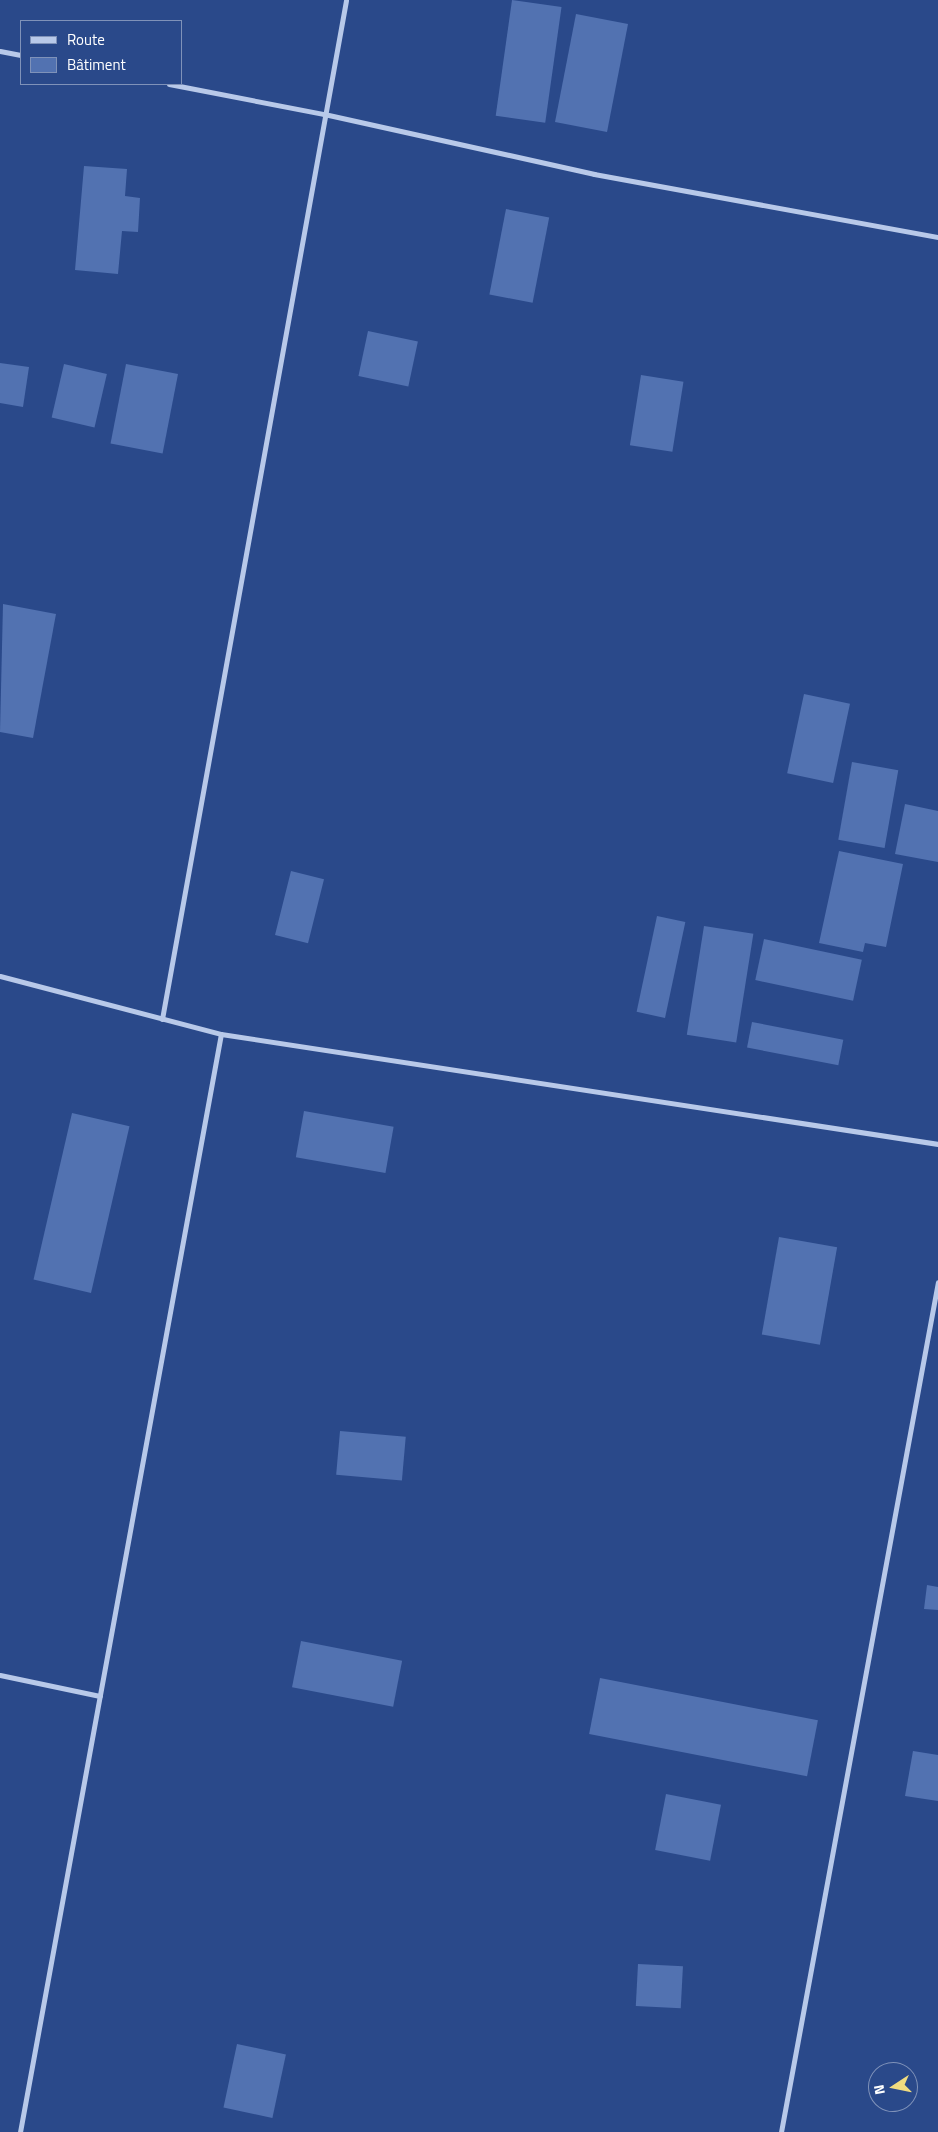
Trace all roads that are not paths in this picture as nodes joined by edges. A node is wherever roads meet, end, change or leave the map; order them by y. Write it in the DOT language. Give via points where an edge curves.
graph roads {
  1 [pos="346,0"];
  2 [pos="0,50"];
  3 [pos="20,55"];
  4 [pos="174,85"];
  5 [pos="324,114"];
  6 [pos="938,237"];
  7 [pos="0,976"];
  8 [pos="162,1018"];
  9 [pos="222,1034"];
  10 [pos="938,1144"];
  11 [pos="938,1282"];
  12 [pos="0,1675"];
  13 [pos="100,1696"];
  14 [pos="20,2132"];
  15 [pos="780,2132"];
  1 -- 5 [label="street"];
  2 -- 3 [label="street"];
  4 -- 5 [label="street"];
  5 -- 6 [label="street" via="594,174"];
  5 -- 8 [label="street"];
  7 -- 8 [label="street"];
  8 -- 9 [label="street"];
  9 -- 10 [label="street"];
  9 -- 13 [label="street"];
  11 -- 15 [label="street"];
  12 -- 13 [label="street"];
  13 -- 14 [label="street"];
}
